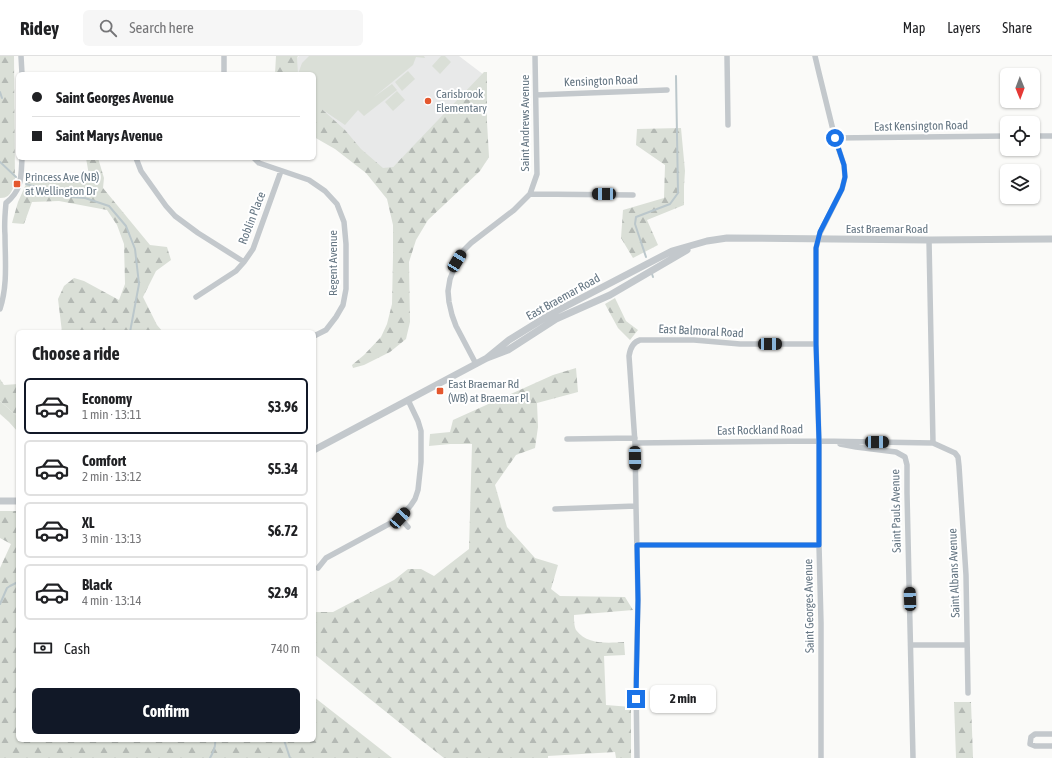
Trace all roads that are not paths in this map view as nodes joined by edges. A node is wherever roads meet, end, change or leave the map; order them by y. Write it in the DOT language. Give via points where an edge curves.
graph roads {
  1 [pos="21,56"];
  2 [pos="224,56"];
  3 [pos="535,56"];
  4 [pos="727,56"];
  5 [pos="815,56"];
  6 [pos="22,72"];
  7 [pos="224,72"];
  8 [pos="667,90"];
  9 [pos="536,95"];
  10 [pos="728,125"];
  11 [pos="1000,136"];
  12 [pos="1040,136"];
  13 [pos="1052,136"];
  14 [pos="835,138"];
  15 [pos="22,160"];
  16 [pos="137,160"];
  17 [pos="256,160"];
  18 [pos="281,171"];
  19 [pos="530,194"];
  20 [pos="633,195"];
  21 [pos="3,204"];
  22 [pos="1052,239"];
  23 [pos="818,240"];
  24 [pos="929,240"];
  25 [pos="244,262"];
  26 [pos="196,297"];
  27 [pos="0,309"];
  28 [pos="316,335"];
  29 [pos="816,344"];
  30 [pos="476,364"];
  31 [pos="408,400"];
  32 [pos="567,439"];
  33 [pos="635,440"];
  34 [pos="819,441"];
  35 [pos="826,441"];
  36 [pos="933,443"];
  37 [pos="316,449"];
  38 [pos="955,453"];
  39 [pos="0,501"];
  40 [pos="16,501"];
  41 [pos="636,506"];
  42 [pos="556,509"];
  43 [pos="400,518"];
  44 [pos="408,528"];
  45 [pos="637,545"];
  46 [pos="819,545"];
  47 [pos="318,568"];
  48 [pos="911,645"];
  49 [pos="967,645"];
  50 [pos="968,693"];
  51 [pos="1052,734"];
  52 [pos="1052,746"];
  53 [pos="637,758"];
  54 [pos="821,758"];
  55 [pos="913,758"];
  1 -- 6 [label="street"];
  2 -- 7 [label="street"];
  3 -- 9 [label="street, Saint Andrews Avenue"];
  4 -- 10 [label="street"];
  5 -- 14 [label="street, Saint Georges Avenue"];
  8 -- 9 [label="street, Kensington Road"];
  9 -- 19 [label="street, Saint Andrews Avenue" via="537,174"];
  11 -- 14 [label="street, East Kensington Road"];
  12 -- 13 [label="street"];
  14 -- 23 [label="street, Saint Georges Avenue" via="844,165 845,177"];
  15 -- 21 [label="street" via="20,184 13,197"];
  16 -- 25 [label="street" via="141,171 175,216"];
  17 -- 18 [label="street, Regent Avenue"];
  18 -- 25 [label="street, Roblin Place" via="253,248"];
  18 -- 28 [label="street, Regent Avenue" via="309,180 325,190 337,204 344,222 346,290 343,305 326,330"];
  19 -- 20 [label="street"];
  19 -- 30 [label="street, Saint Andrews Avenue" via="463,251 450,279 448,290 452,315"];
  21 -- 27 [label="street" via="6,274"];
  22 -- 24 [label="street, East Braemar Road"];
  23 -- 24 [label="street, East Braemar Road"];
  23 -- 29 [label="street, Saint Georges Avenue"];
  23 -- 30 [label="street, East Braemar Road" via="727,238 698,244 610,295 556,319 508,350"];
  24 -- 36 [label="street"];
  25 -- 26 [label="street, Roblin Place" via="236,271"];
  29 -- 33 [label="street, East Balmoral Road" via="637,341 629,356"];
  29 -- 34 [label="street, Saint Georges Avenue"];
  30 -- 31 [label="street, East Braemar Road"];
  31 -- 37 [label="street, East Braemar Road"];
  31 -- 43 [label="street" via="421,430 421,462 418,490 412,506"];
  32 -- 33 [label="street, East Rockland Road"];
  33 -- 34 [label="street, East Rockland Road"];
  33 -- 41 [label="street"];
  34 -- 35 [label="street, East Rockland Road"];
  34 -- 46 [label="street, Saint Georges Avenue"];
  35 -- 36 [label="street, East Rockland Road"];
  35 -- 48 [label="street, Saint Pauls Avenue" via="896,452 905,457"];
  36 -- 38 [label="street, East Rockland Road"];
  38 -- 49 [label="street, Saint Albans Avenue" via="959,466 966,575"];
  39 -- 40 [label="street"];
  41 -- 42 [label="street"];
  41 -- 45 [label="street"];
  43 -- 44 [label="street"];
  43 -- 47 [label="street" via="326,558"];
  45 -- 46 [label="street"];
  45 -- 53 [label="street"];
  46 -- 54 [label="street, Saint Georges Avenue"];
  48 -- 49 [label="street"];
  48 -- 55 [label="street, Saint Pauls Avenue"];
  49 -- 50 [label="street, Saint Albans Avenue"];
  51 -- 52 [label="street" via="1035,734 1030,744"];
}
